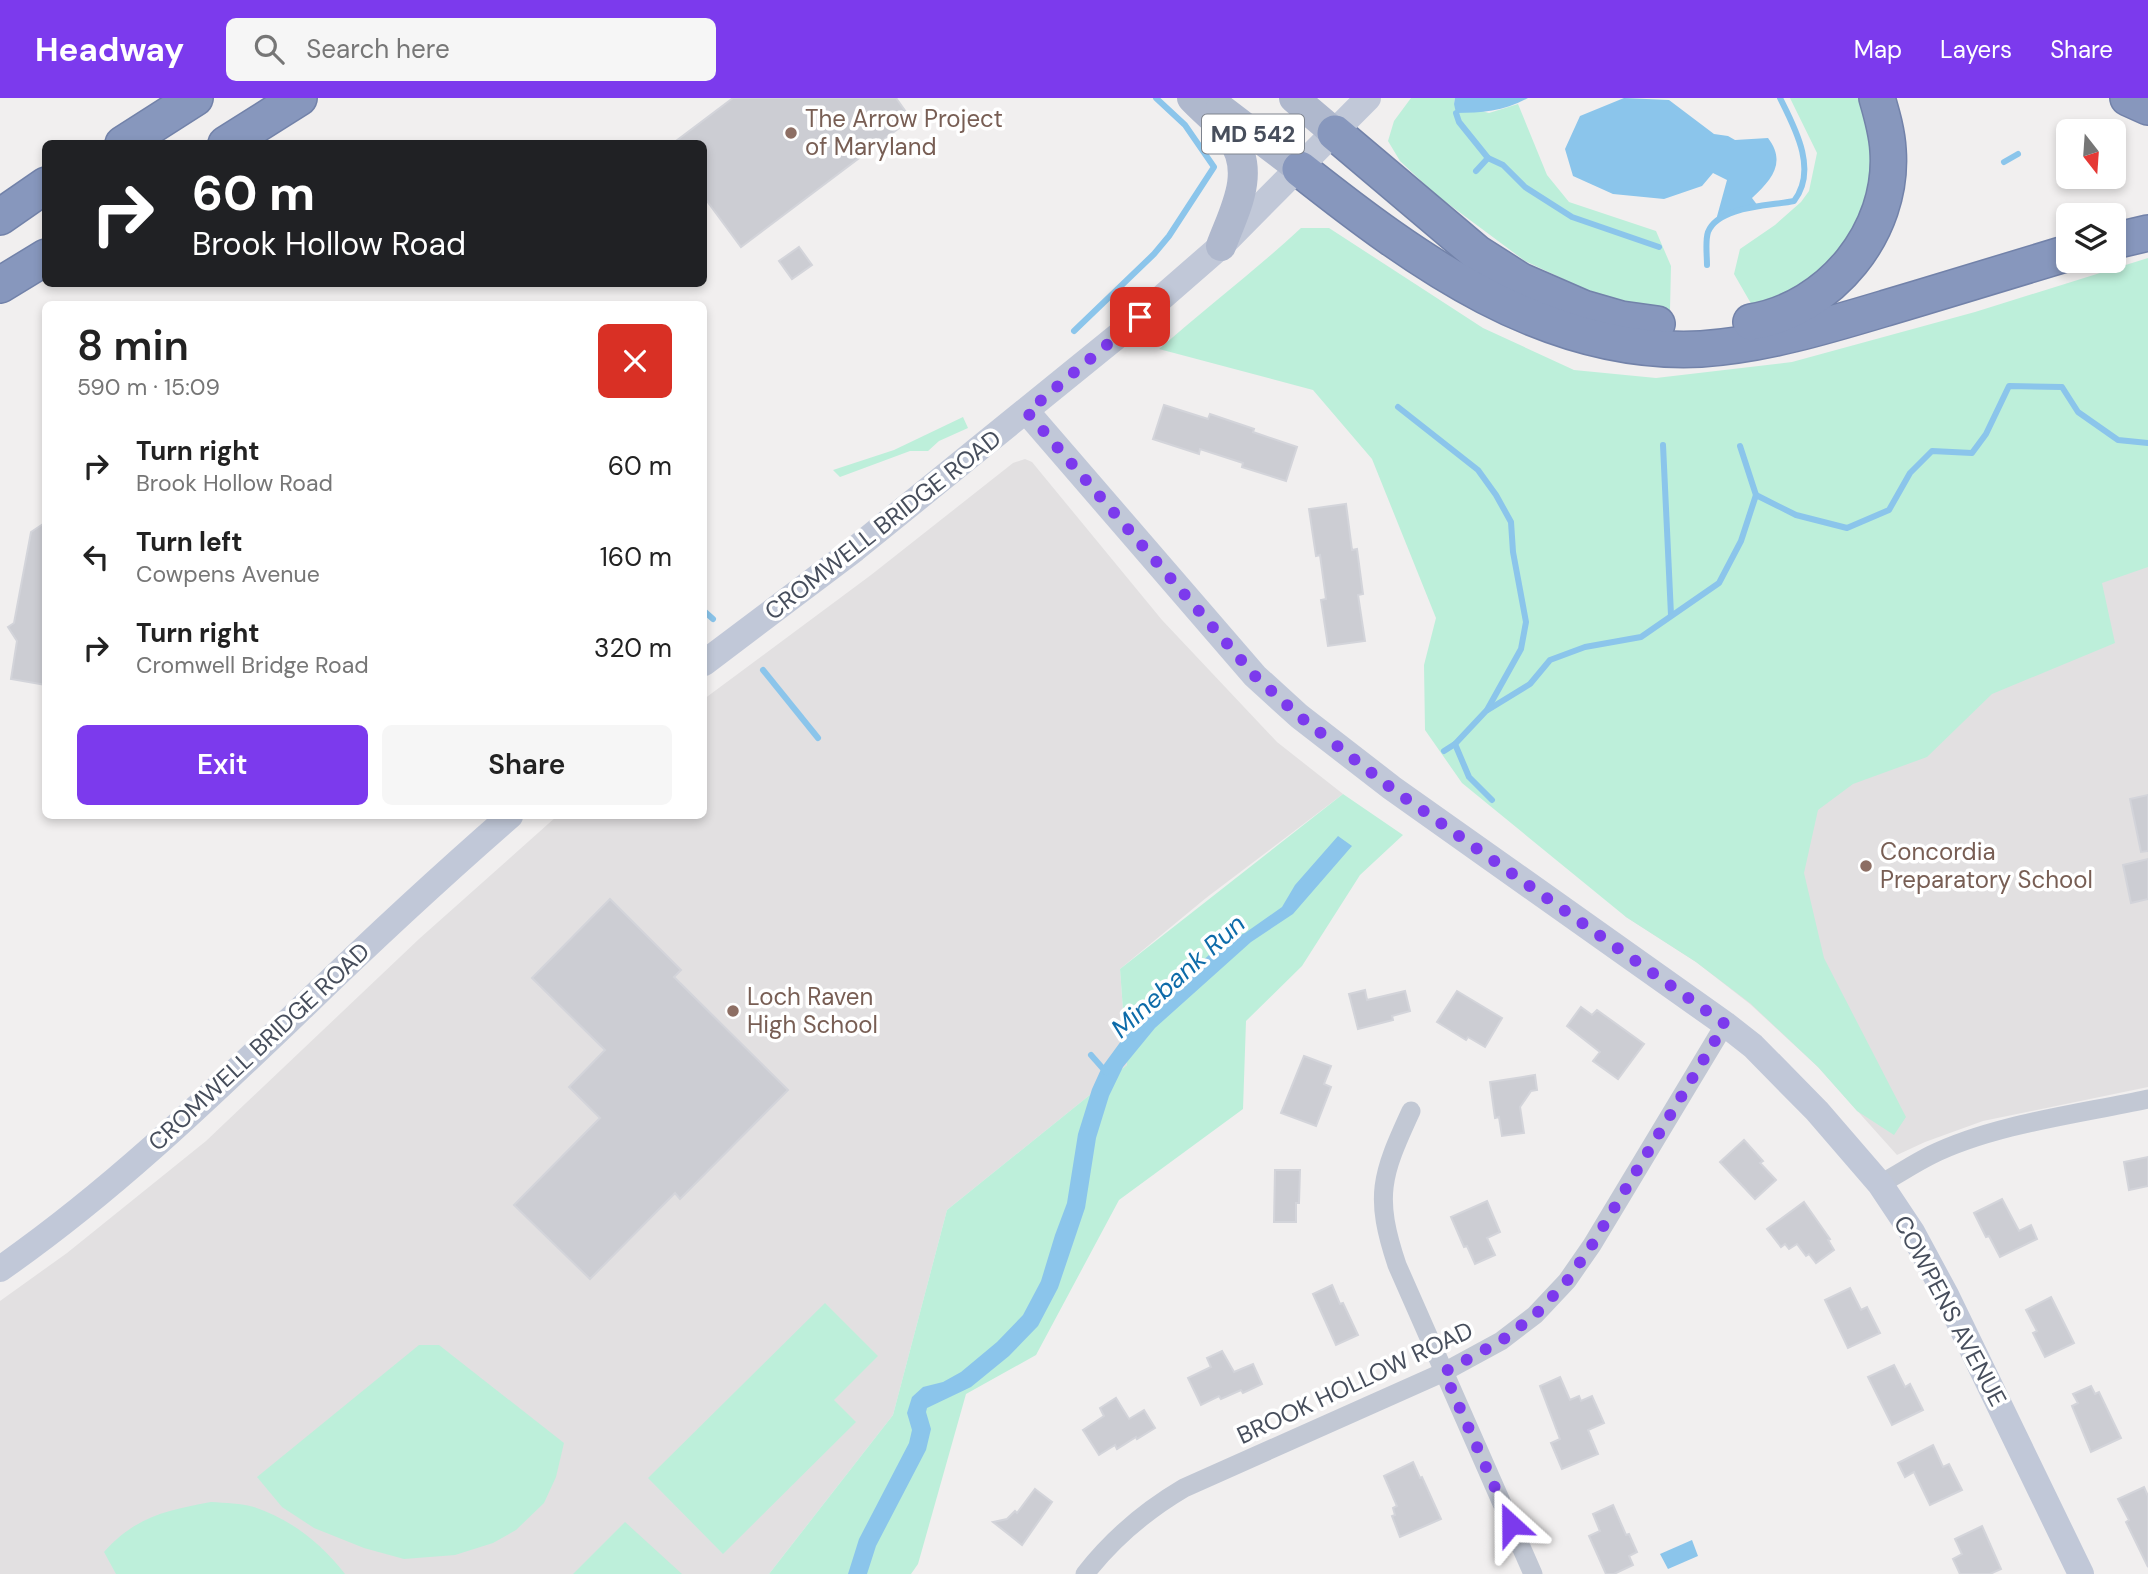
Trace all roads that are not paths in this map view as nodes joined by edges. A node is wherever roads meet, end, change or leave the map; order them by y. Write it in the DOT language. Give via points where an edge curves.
graph roads {
  1 [pos="169,98"];
  2 [pos="195,98"];
  3 [pos="299,98"];
  4 [pos="1192,98"];
  5 [pos="1207,98"];
  6 [pos="1294,98"];
  7 [pos="1367,98"];
  8 [pos="1877,98"];
  9 [pos="2128,98"];
  10 [pos="2148,107"];
  11 [pos="1335,133"];
  12 [pos="110,140"];
  13 [pos="129,140"];
  14 [pos="232,140"];
  15 [pos="1300,169"];
  16 [pos="42,188"];
  17 [pos="42,194"];
  18 [pos="0,219"];
  19 [pos="2148,233"];
  20 [pos="2126,238"];
  21 [pos="1222,246"];
  22 [pos="2056,257"];
  23 [pos="42,259"];
  24 [pos="0,285"];
  25 [pos="1027,412"];
  26 [pos="707,661"];
  27 [pos="507,819"];
  28 [pos="1725,1024"];
  29 [pos="2148,1099"];
  30 [pos="1411,1111"];
  31 [pos="1880,1184"];
  32 [pos="0,1269"];
  33 [pos="1444,1372"];
  34 [pos="1085,1574"];
  35 [pos="1533,1574"];
  36 [pos="2081,1574"];
  1 -- 12 [label="highway"];
  2 -- 13 [label="highway"];
  3 -- 14 [label="highway"];
  4 -- 21 [label="main road" via="1230,137 1244,169 1242,189"];
  5 -- 15 [label="main road, MD 542"];
  6 -- 11 [label="main road, MD 542"];
  7 -- 11 [label="street, CROMWELL BRIDGE ROAD"];
  8 -- 11 [label="highway" via="1889,152 1886,183 1868,238 1851,264 1808,301 1780,315 1723,327 1621,319 1551,296 1477,253"];
  9 -- 10 [label="highway"];
  11 -- 15 [label="street, CROMWELL BRIDGE ROAD"];
  15 -- 21 [label="street, CROMWELL BRIDGE ROAD"];
  15 -- 22 [label="highway" via="1382,234 1469,289 1578,333 1668,349 1755,341 1851,318"];
  16 -- 18 [label="highway"];
  17 -- 18 [label="highway"];
  19 -- 20 [label="highway"];
  21 -- 25 [label="street, CROMWELL BRIDGE ROAD"];
  23 -- 24 [label="highway"];
  25 -- 26 [label="street, CROMWELL BRIDGE ROAD"];
  25 -- 28 [label="street, COWPENS AVENUE" via="1255,676 1299,716 1382,781"];
  27 -- 32 [label="street, CROMWELL BRIDGE ROAD" via="187,1117 71,1216"];
  28 -- 31 [label="street, COWPENS AVENUE" via="1783,1075"];
  28 -- 33 [label="street, BROOK HOLLOW ROAD" via="1567,1281 1535,1315 1501,1341"];
  29 -- 31 [label="street" via="2000,1130 1931,1155"];
  30 -- 33 [label="street" via="1391,1156 1382,1212 1397,1265"];
  31 -- 36 [label="street, COWPENS AVENUE" via="1928,1259"];
  33 -- 34 [label="street, BROOK HOLLOW ROAD" via="1184,1488 1123,1531"];
  33 -- 35 [label="street"];
}
